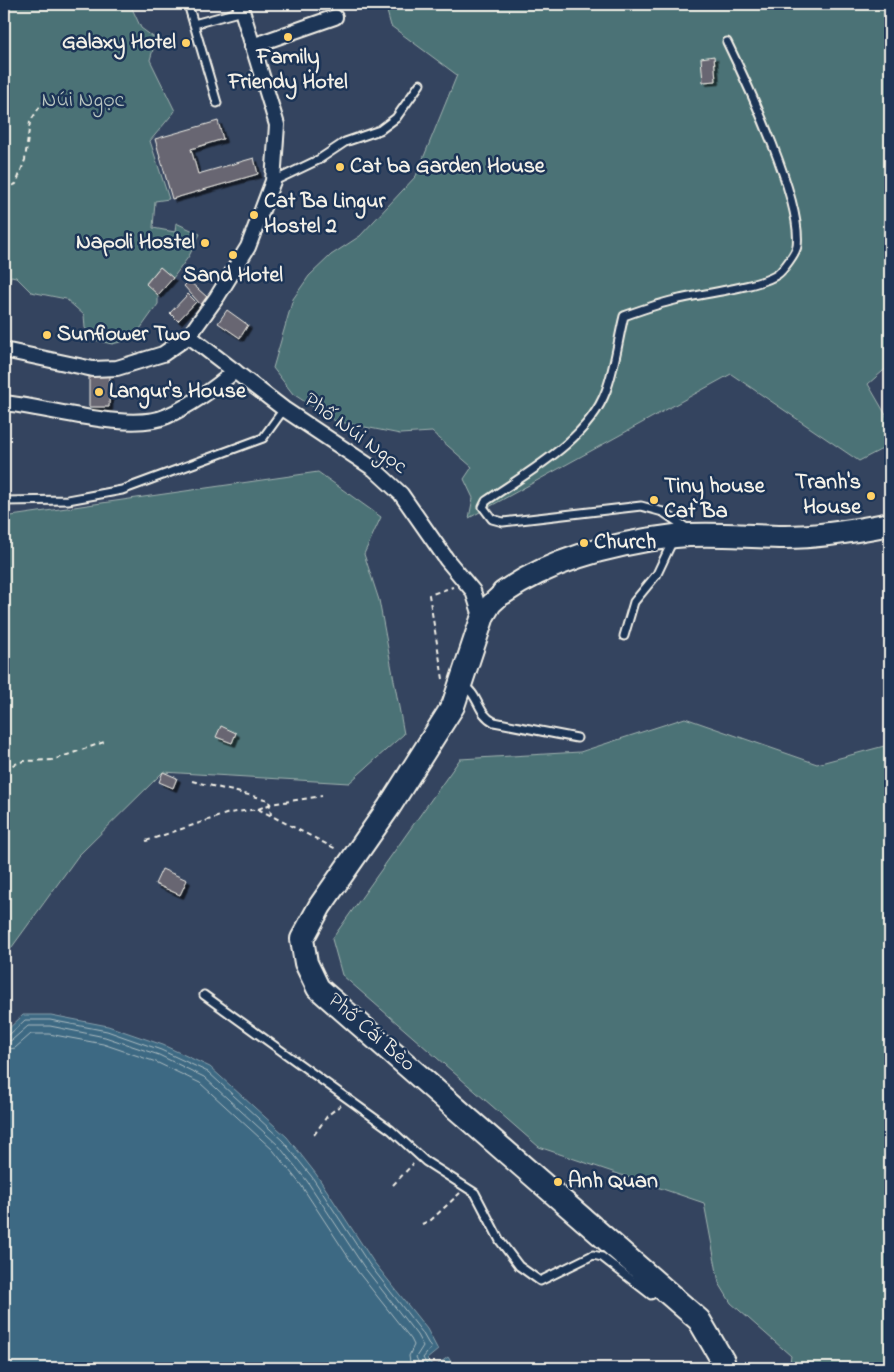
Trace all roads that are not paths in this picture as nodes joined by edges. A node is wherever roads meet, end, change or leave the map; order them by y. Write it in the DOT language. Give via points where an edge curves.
graph roads {
  1 [pos="188,4"];
  2 [pos="241,7"];
  3 [pos="335,17"];
  4 [pos="194,24"];
  5 [pos="728,42"];
  6 [pos="252,46"];
  7 [pos="420,84"];
  8 [pos="217,103"];
  9 [pos="273,181"];
  10 [pos="188,336"];
  11 [pos="4,350"];
  12 [pos="235,371"];
  13 [pos="4,403"];
  14 [pos="284,409"];
  15 [pos="4,501"];
  16 [pos="890,524"];
  17 [pos="685,536"];
  18 [pos="469,586"];
  19 [pos="503,593"];
  20 [pos="482,619"];
  21 [pos="624,636"];
  22 [pos="452,682"];
  23 [pos="577,738"];
  24 [pos="204,995"];
  25 [pos="663,1288"];
  26 [pos="724,1368"];
  1 -- 4 [label="lane"];
  2 -- 4 [label="lane"];
  2 -- 6 [label="street"];
  3 -- 6 [label="street"];
  4 -- 8 [label="lane"];
  5 -- 17 [label="lane" via="781,171 796,220 797,248 778,274 747,285 673,300 624,316 606,392 584,429 486,501 483,508 492,519 503,522 641,506 663,512 678,521"];
  6 -- 9 [label="street" via="277,125"];
  7 -- 9 [label="lane" via="396,118 380,130 345,142 318,160"];
  9 -- 10 [label="street" via="248,246"];
  10 -- 11 [label="street" via="163,354 117,368 93,369"];
  10 -- 12 [label="street, Phố Núi Ngọc"];
  12 -- 13 [label="street" via="217,386 166,416 144,421 118,422"];
  12 -- 14 [label="street, Phố Núi Ngọc"];
  14 -- 15 [label="lane" via="264,438 122,490 68,500"];
  14 -- 18 [label="street, Phố Núi Ngọc" via="374,469 401,494"];
  16 -- 17 [label="main road, Phố Cái Bèo" via="843,533 787,537"];
  17 -- 19 [label="main road, Phố Cái Bèo" via="622,545 572,559 518,582"];
  17 -- 21 [label="lane" via="634,602"];
  18 -- 19 [label="street" via="490,594"];
  18 -- 20 [label="street"];
  19 -- 20 [label="main road, Phố Cái Bèo"];
  20 -- 22 [label="main road, Phố Cái Bèo"];
  22 -- 23 [label="lane" via="472,691 484,716 494,722"];
  22 -- 25 [label="main road, Phố Cái Bèo" via="452,706 389,807 320,906 302,939 306,963 318,988"];
  24 -- 25 [label="lane" via="391,1130 420,1157 475,1194 500,1241 519,1266 540,1280 593,1255 602,1257 651,1295"];
  25 -- 26 [label="main road, Phố Cái Bèo" via="699,1320"];
}
